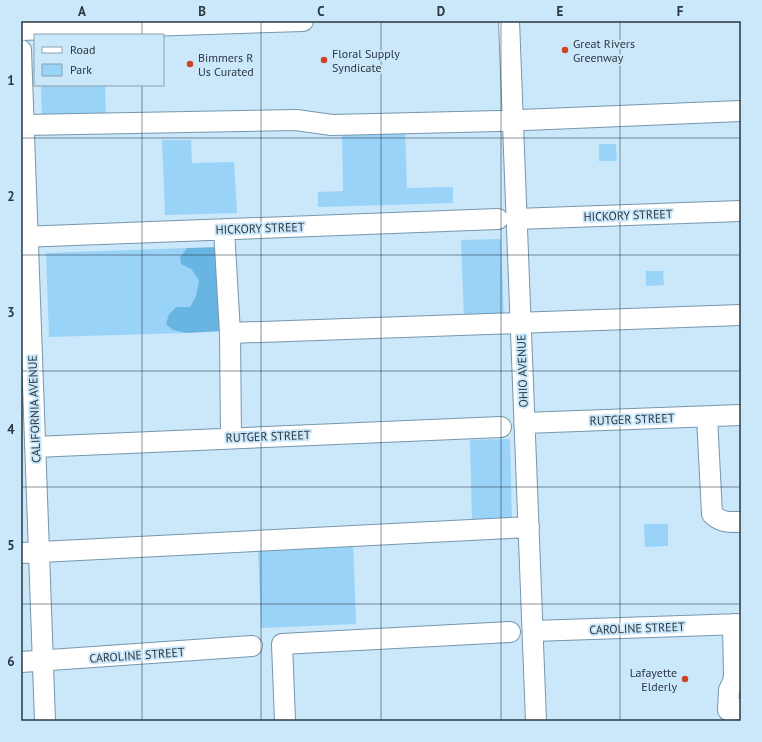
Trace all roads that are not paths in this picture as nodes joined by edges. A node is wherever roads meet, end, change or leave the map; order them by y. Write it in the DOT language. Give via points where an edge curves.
graph roads {
  1 [pos="303,21"];
  2 [pos="509,21"];
  3 [pos="21,30"];
  4 [pos="21,50"];
  5 [pos="741,111"];
  6 [pos="512,121"];
  7 [pos="23,131"];
  8 [pos="741,211"];
  9 [pos="507,219"];
  10 [pos="224,229"];
  11 [pos="24,237"];
  12 [pos="741,315"];
  13 [pos="520,323"];
  14 [pos="230,333"];
  15 [pos="741,415"];
  16 [pos="707,417"];
  17 [pos="524,423"];
  18 [pos="501,427"];
  19 [pos="231,438"];
  20 [pos="35,447"];
  21 [pos="741,522"];
  22 [pos="529,527"];
  23 [pos="30,553"];
  24 [pos="737,624"];
  25 [pos="533,631"];
  26 [pos="510,632"];
  27 [pos="252,646"];
  28 [pos="43,661"];
  29 [pos="21,662"];
  30 [pos="741,709"];
  31 [pos="45,721"];
  32 [pos="285,721"];
  33 [pos="536,721"];
  1 -- 3 [label="street"];
  2 -- 6 [label="street, OHIO AVENUE"];
  4 -- 7 [label="street, CALIFORNIA AVENUE"];
  5 -- 6 [label="street"];
  6 -- 7 [label="street" via="332,125 296,120"];
  6 -- 9 [label="street, OHIO AVENUE"];
  7 -- 11 [label="street, CALIFORNIA AVENUE"];
  8 -- 9 [label="street, HICKORY STREET"];
  9 -- 10 [label="street, HICKORY STREET"];
  9 -- 13 [label="street, OHIO AVENUE"];
  10 -- 11 [label="street, HICKORY STREET"];
  10 -- 14 [label="street"];
  11 -- 20 [label="street, CALIFORNIA AVENUE"];
  12 -- 13 [label="street"];
  13 -- 14 [label="street"];
  13 -- 17 [label="street, OHIO AVENUE"];
  14 -- 19 [label="street"];
  15 -- 16 [label="street, RUTGER STREET"];
  16 -- 17 [label="street, RUTGER STREET"];
  16 -- 21 [label="street" via="712,514 724,522"];
  17 -- 22 [label="street, OHIO AVENUE"];
  18 -- 19 [label="street, RUTGER STREET"];
  19 -- 20 [label="street, RUTGER STREET"];
  20 -- 23 [label="street, CALIFORNIA AVENUE"];
  22 -- 23 [label="street"];
  22 -- 25 [label="street, OHIO AVENUE"];
  23 -- 28 [label="street, CALIFORNIA AVENUE"];
  24 -- 25 [label="street, CAROLINE STREET"];
  24 -- 30 [label="street" via="734,675 729,690 728,710"];
  25 -- 33 [label="street, OHIO AVENUE"];
  26 -- 32 [label="street" via="282,644"];
  27 -- 28 [label="street, CAROLINE STREET"];
  28 -- 29 [label="street, CAROLINE STREET"];
  28 -- 31 [label="street, CALIFORNIA AVENUE"];
}
